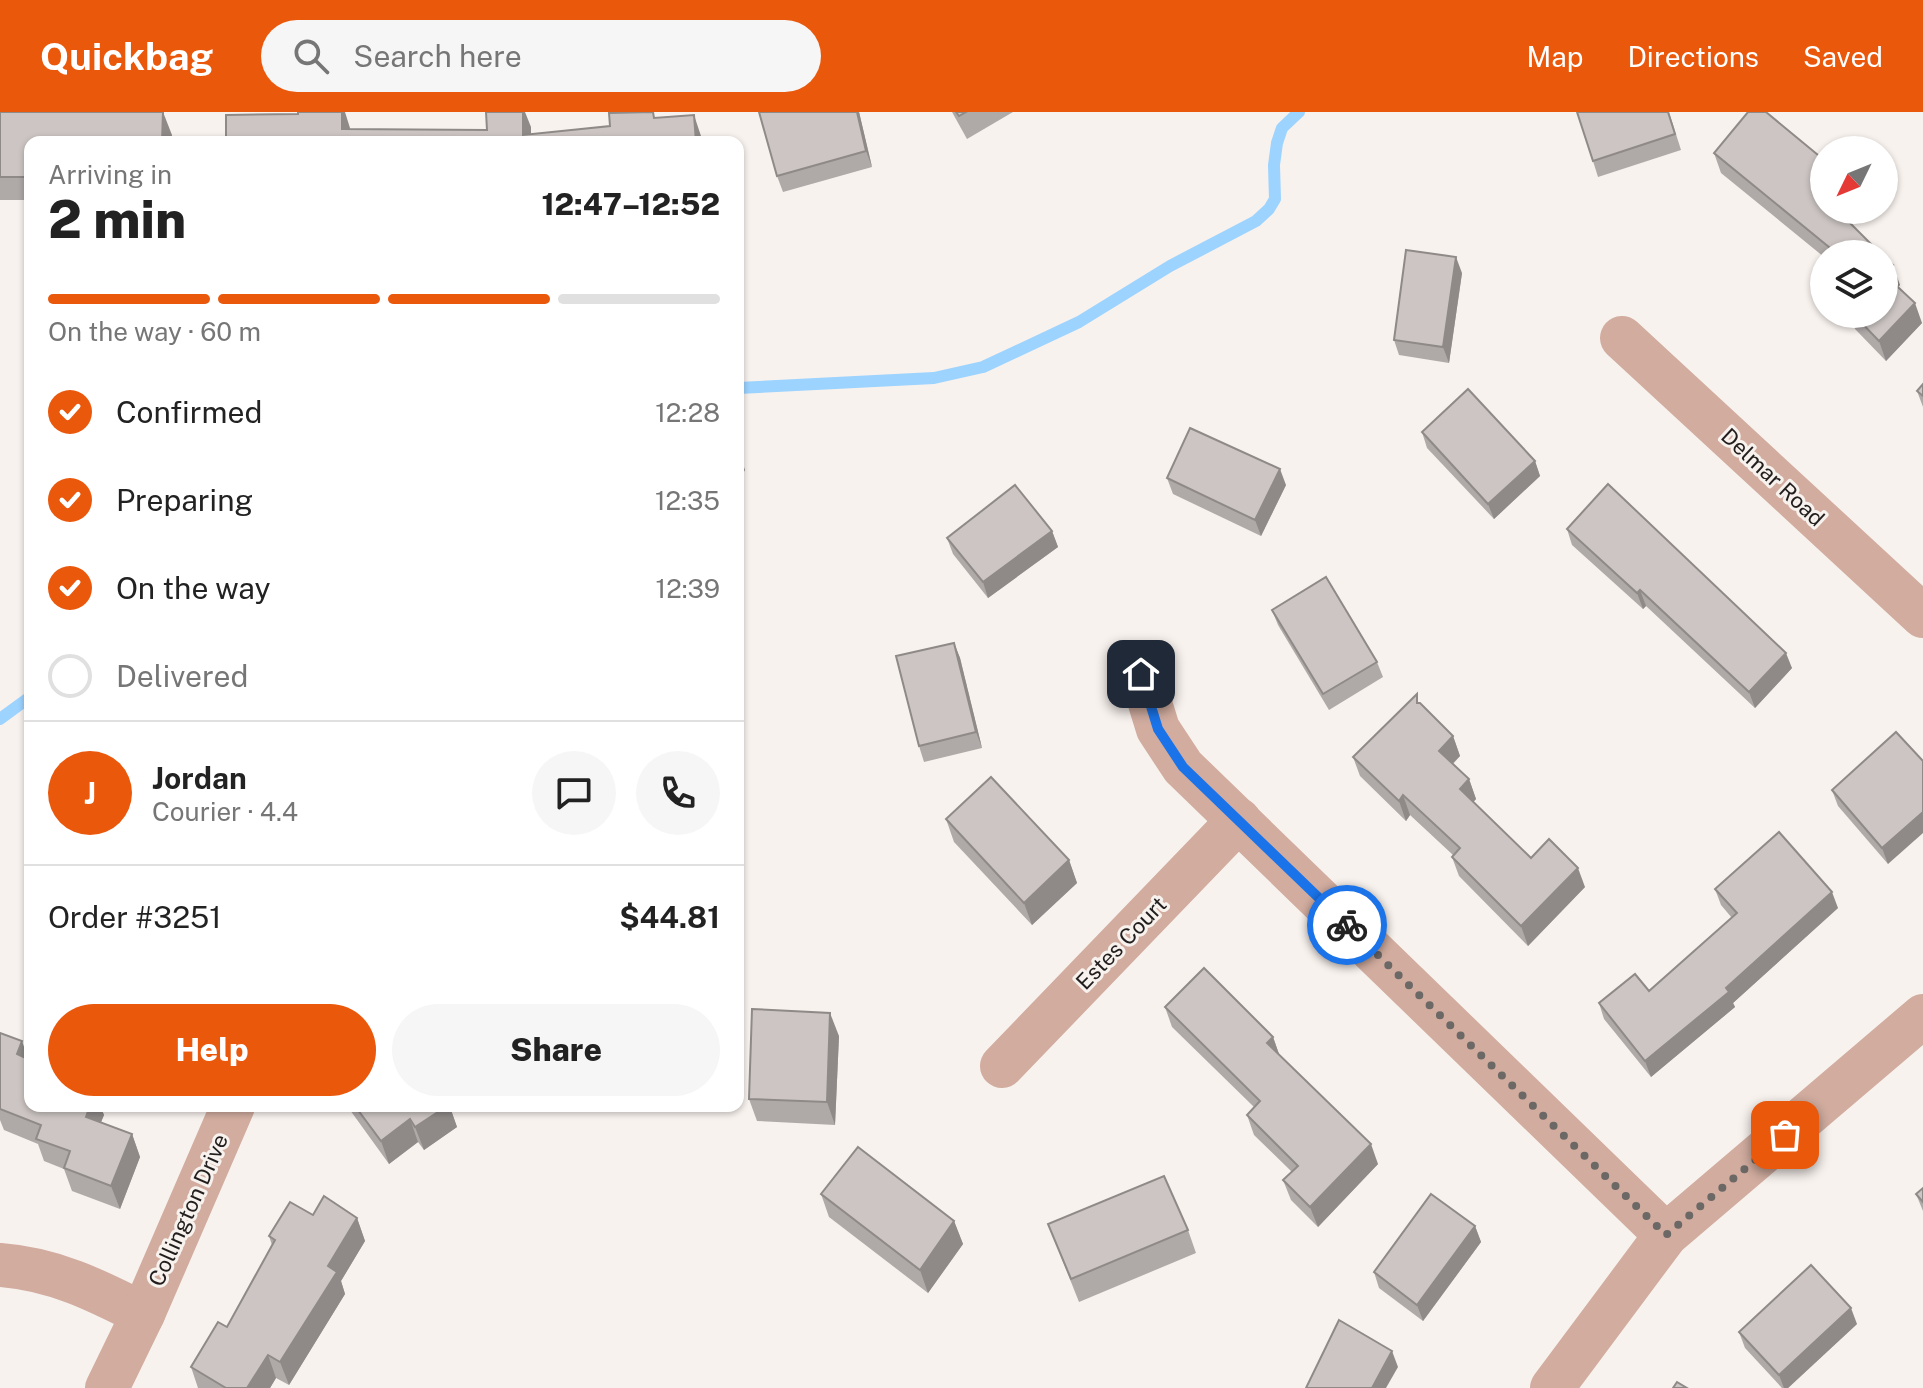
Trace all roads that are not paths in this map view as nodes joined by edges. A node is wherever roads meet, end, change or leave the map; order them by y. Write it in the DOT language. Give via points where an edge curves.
graph roads {
  1 [pos="1622,338"];
  2 [pos="1923,616"];
  3 [pos="1141,674"];
  4 [pos="1239,820"];
  5 [pos="1923,1016"];
  6 [pos="1002,1066"];
  7 [pos="230,1112"];
  8 [pos="1666,1235"];
  9 [pos="0,1265"];
  10 [pos="143,1314"];
  11 [pos="107,1388"];
  12 [pos="1552,1388"];
  1 -- 2 [label="street, Delmar Road"];
  3 -- 4 [label="street" via="1158,729 1183,767"];
  4 -- 6 [label="street, Estes Court"];
  4 -- 8 [label="street"];
  5 -- 8 [label="street"];
  7 -- 10 [label="street, Collington Drive"];
  8 -- 12 [label="street"];
  9 -- 10 [label="street, Collington Drive" via="86,1285"];
  10 -- 11 [label="street, Collington Drive"];
}
